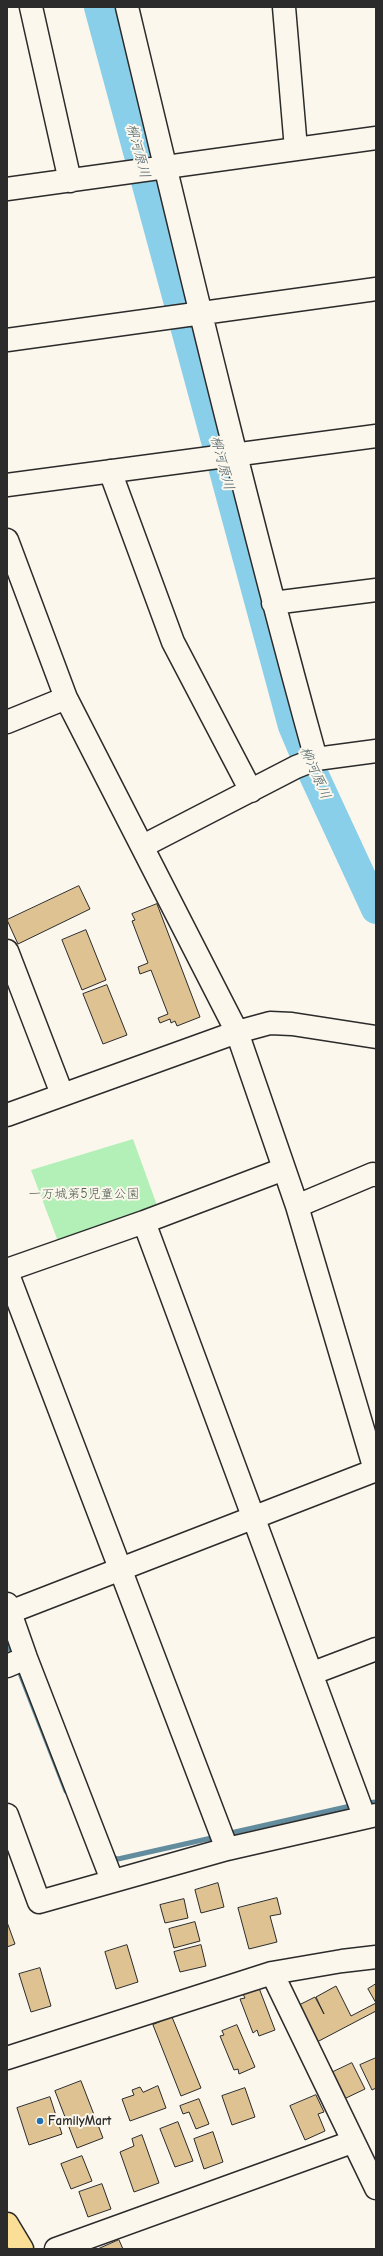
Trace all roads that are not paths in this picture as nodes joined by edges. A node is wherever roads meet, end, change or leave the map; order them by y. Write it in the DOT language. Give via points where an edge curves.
graph roads {
  1 [pos="32,7"];
  2 [pos="127,7"];
  3 [pos="284,7"];
  4 [pos="376,138"];
  5 [pos="296,149"];
  6 [pos="165,166"];
  7 [pos="70,181"];
  8 [pos="7,189"];
  9 [pos="376,289"];
  10 [pos="200,312"];
  11 [pos="7,340"];
  12 [pos="376,436"];
  13 [pos="236,456"];
  14 [pos="110,471"];
  15 [pos="7,486"];
  16 [pos="7,540"];
  17 [pos="376,590"];
  18 [pos="273,603"];
  19 [pos="66,698"];
  20 [pos="7,722"];
  21 [pos="376,751"];
  22 [pos="316,759"];
  23 [pos="251,791"];
  24 [pos="143,846"];
  25 [pos="7,951"];
  26 [pos="237,1032"];
  27 [pos="376,1037"];
  28 [pos="62,1094"];
  29 [pos="7,1115"];
  30 [pos="284,1169"];
  31 [pos="376,1174"];
  32 [pos="297,1206"];
  33 [pos="144,1222"];
  34 [pos="7,1271"];
  35 [pos="376,1470"];
  36 [pos="254,1518"];
  37 [pos="122,1570"];
  38 [pos="8,1608"];
  39 [pos="376,1649"];
  40 [pos="16,1662"];
  41 [pos="313,1673"];
  42 [pos="366,1809"];
  43 [pos="7,1815"];
  44 [pos="227,1849"];
  45 [pos="112,1880"];
  46 [pos="376,1957"];
  47 [pos="272,1973"];
  48 [pos="7,2058"];
  49 [pos="352,2142"];
  50 [pos="376,2188"];
  51 [pos="7,2224"];
  52 [pos="22,2249"];
  53 [pos="56,2249"];
  1 -- 7 [label="street"];
  2 -- 6 [label="street"];
  3 -- 5 [label="street"];
  4 -- 5 [label="street"];
  5 -- 6 [label="street"];
  6 -- 7 [label="street"];
  6 -- 10 [label="street"];
  7 -- 8 [label="street"];
  9 -- 10 [label="street"];
  10 -- 11 [label="street"];
  10 -- 13 [label="street"];
  12 -- 13 [label="street"];
  13 -- 14 [label="street"];
  13 -- 18 [label="street"];
  14 -- 15 [label="street"];
  14 -- 23 [label="street" via="173,642"];
  16 -- 19 [label="street"];
  17 -- 18 [label="street"];
  18 -- 22 [label="street"];
  19 -- 20 [label="street"];
  19 -- 24 [label="street"];
  21 -- 22 [label="street"];
  22 -- 23 [label="street"];
  23 -- 24 [label="street"];
  24 -- 26 [label="street"];
  25 -- 28 [label="street"];
  26 -- 27 [label="street" via="270,1023"];
  26 -- 28 [label="street"];
  26 -- 30 [label="street"];
  28 -- 29 [label="street"];
  30 -- 32 [label="street"];
  30 -- 33 [label="street"];
  31 -- 32 [label="street"];
  32 -- 35 [label="street"];
  33 -- 34 [label="street"];
  33 -- 36 [label="street"];
  34 -- 37 [label="street"];
  35 -- 36 [label="street"];
  36 -- 37 [label="street"];
  36 -- 41 [label="street"];
  37 -- 38 [label="street"];
  37 -- 44 [label="street"];
  38 -- 40 [label="street"];
  39 -- 41 [label="street"];
  40 -- 45 [label="street" via="99,1845"];
  41 -- 42 [label="street"];
  42 -- 44 [label="street"];
  43 -- 45 [label="street" via="39,1902"];
  44 -- 45 [label="street"];
  46 -- 47 [label="street"];
  47 -- 48 [label="street"];
  47 -- 49 [label="street"];
  49 -- 50 [label="street"];
  49 -- 53 [label="street"];
  51 -- 52 [label="main road"];
}
